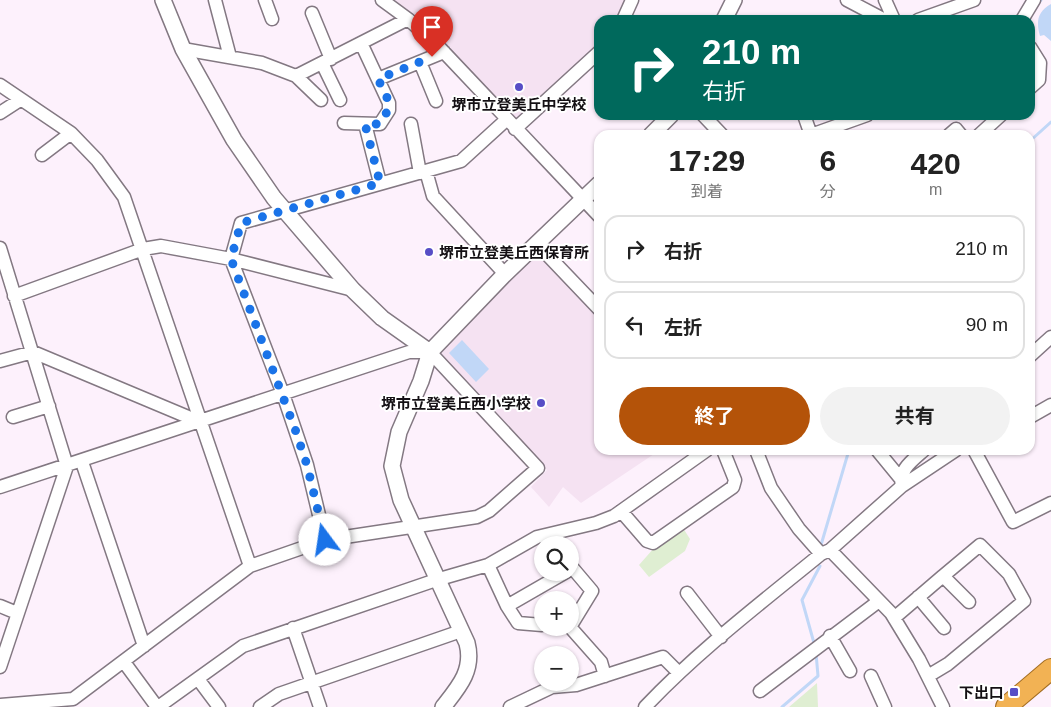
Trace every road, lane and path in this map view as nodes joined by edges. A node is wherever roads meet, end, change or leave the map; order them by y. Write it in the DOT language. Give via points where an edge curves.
graph roads {
  1 [pos="162,0"];
  2 [pos="215,0"];
  3 [pos="266,0"];
  4 [pos="382,0"];
  5 [pos="632,0"];
  6 [pos="734,0"];
  7 [pos="847,0"];
  8 [pos="886,0"];
  9 [pos="974,0"];
  10 [pos="1034,0"];
  11 [pos="312,13"];
  12 [pos="624,15"];
  13 [pos="726,15"];
  14 [pos="876,15"];
  15 [pos="892,15"];
  16 [pos="932,15"];
  17 [pos="1025,15"];
  18 [pos="272,19"];
  19 [pos="408,19"];
  20 [pos="361,43"];
  21 [pos="183,49"];
  22 [pos="444,52"];
  23 [pos="594,56"];
  24 [pos="1035,56"];
  25 [pos="230,58"];
  26 [pos="326,61"];
  27 [pos="420,62"];
  28 [pos="296,76"];
  29 [pos="378,79"];
  30 [pos="1035,84"];
  31 [pos="0,85"];
  32 [pos="20,100"];
  33 [pos="321,100"];
  34 [pos="340,100"];
  35 [pos="436,101"];
  36 [pos="0,113"];
  37 [pos="666,120"];
  38 [pos="708,120"];
  39 [pos="853,120"];
  40 [pos="996,120"];
  41 [pos="344,123"];
  42 [pos="365,124"];
  43 [pos="411,124"];
  44 [pos="510,125"];
  45 [pos="656,130"];
  46 [pos="717,130"];
  47 [pos="825,130"];
  48 [pos="984,130"];
  49 [pos="71,133"];
  50 [pos="42,155"];
  51 [pos="423,172"];
  52 [pos="380,183"];
  53 [pos="594,189"];
  54 [pos="583,199"];
  55 [pos="285,211"];
  56 [pos="594,211"];
  57 [pos="537,244"];
  58 [pos="0,248"];
  59 [pos="143,249"];
  60 [pos="231,259"];
  61 [pos="504,274"];
  62 [pos="353,290"];
  63 [pos="14,296"];
  64 [pos="594,304"];
  65 [pos="1051,337"];
  66 [pos="1035,351"];
  67 [pos="33,352"];
  68 [pos="430,352"];
  69 [pos="0,361"];
  70 [pos="283,394"];
  71 [pos="1051,404"];
  72 [pos="49,406"];
  73 [pos="1035,414"];
  74 [pos="13,417"];
  75 [pos="200,422"];
  76 [pos="700,455"];
  77 [pos="725,455"];
  78 [pos="758,455"];
  79 [pos="881,455"];
  80 [pos="919,455"];
  81 [pos="947,455"];
  82 [pos="977,455"];
  83 [pos="82,462"];
  84 [pos="67,466"];
  85 [pos="901,482"];
  86 [pos="0,487"];
  87 [pos="1051,503"];
  88 [pos="621,511"];
  89 [pos="412,526"];
  90 [pos="559,536"];
  91 [pos="534,539"];
  92 [pos="325,540"];
  93 [pos="825,552"];
  94 [pos="488,565"];
  95 [pos="250,566"];
  96 [pos="943,576"];
  97 [pos="579,578"];
  98 [pos="436,580"];
  99 [pos="550,581"];
  100 [pos="687,594"];
  101 [pos="918,597"];
  102 [pos="879,601"];
  103 [pos="969,602"];
  104 [pos="0,606"];
  105 [pos="507,606"];
  106 [pos="579,612"];
  107 [pos="17,613"];
  108 [pos="894,618"];
  109 [pos="534,625"];
  110 [pos="293,628"];
  111 [pos="944,628"];
  112 [pos="461,631"];
  113 [pos="578,636"];
  114 [pos="830,636"];
  115 [pos="721,637"];
  116 [pos="144,646"];
  117 [pos="124,662"];
  118 [pos="0,667"];
  119 [pos="1051,670"];
  120 [pos="850,671"];
  121 [pos="679,673"];
  122 [pos="605,676"];
  123 [pos="871,676"];
  124 [pos="928,676"];
  125 [pos="198,679"];
  126 [pos="311,684"];
  127 [pos="760,690"];
  128 [pos="528,703"];
  129 [pos="0,705"];
  130 [pos="158,707"];
  131 [pos="219,707"];
  132 [pos="260,707"];
  133 [pos="320,707"];
  134 [pos="443,707"];
  135 [pos="510,707"];
  136 [pos="645,707"];
  137 [pos="885,707"];
  138 [pos="943,707"];
  139 [pos="1006,707"];
  1 -- 21 [label="street"];
  2 -- 25 [label="street"];
  3 -- 18 [label="street"];
  4 -- 19 [label="street"];
  5 -- 12 [label="street"];
  6 -- 13 [label="street"];
  7 -- 14 [label="street"];
  8 -- 15 [label="street"];
  9 -- 16 [label="street"];
  10 -- 17 [label="street"];
  11 -- 26 [label="street"];
  19 -- 20 [label="street"];
  19 -- 22 [label="street"];
  20 -- 26 [label="street"];
  20 -- 29 [label="street"];
  21 -- 25 [label="street"];
  21 -- 55 [label="street" via="234,140"];
  22 -- 27 [label="street"];
  22 -- 44 [label="street"];
  23 -- 44 [label="street"];
  24 -- 30 [label="street" via="1040,64 1039,80"];
  25 -- 28 [label="street" via="262,64"];
  26 -- 28 [label="street"];
  26 -- 34 [label="street"];
  27 -- 29 [label="street"];
  27 -- 35 [label="street"];
  28 -- 33 [label="street"];
  29 -- 42 [label="street" via="390,102 389,110 380,124"];
  31 -- 32 [label="street"];
  32 -- 36 [label="street"];
  32 -- 49 [label="street" via="44,112"];
  37 -- 45 [label="street"];
  38 -- 46 [label="street"];
  39 -- 47 [label="street"];
  40 -- 48 [label="street"];
  41 -- 42 [label="street"];
  42 -- 52 [label="street"];
  43 -- 51 [label="street"];
  44 -- 51 [label="street" via="461,161"];
  44 -- 54 [label="street"];
  49 -- 50 [label="street"];
  49 -- 59 [label="street" via="97,160 124,197"];
  51 -- 52 [label="street"];
  51 -- 61 [label="street" via="433,196"];
  52 -- 55 [label="street"];
  53 -- 54 [label="street"];
  54 -- 56 [label="street"];
  54 -- 57 [label="street"];
  55 -- 60 [label="street" via="241,223"];
  55 -- 62 [label="street"];
  57 -- 61 [label="street"];
  57 -- 64 [label="street"];
  58 -- 63 [label="street"];
  59 -- 60 [label="street" via="161,246"];
  59 -- 63 [label="street"];
  59 -- 75 [label="street"];
  60 -- 62 [label="street"];
  60 -- 70 [label="street"];
  61 -- 68 [label="street"];
  62 -- 68 [label="street" via="382,318"];
  63 -- 67 [label="street"];
  65 -- 66 [label="street"];
  67 -- 69 [label="street"];
  67 -- 72 [label="street"];
  67 -- 75 [label="street"];
  68 -- 70 [label="street" via="409,352"];
  68 -- 89 [label="street" via="399,432 392,466"];
  68 -- 89 [label="street" via="538,468 490,511 477,517"];
  70 -- 75 [label="street"];
  70 -- 92 [label="street" via="307,465"];
  71 -- 73 [label="street"];
  72 -- 74 [label="street"];
  72 -- 84 [label="street"];
  75 -- 83 [label="street"];
  75 -- 95 [label="street"];
  76 -- 88 [label="street"];
  77 -- 88 [label="street" via="735,480 733,487 652,543"];
  78 -- 93 [label="street" via="771,488 799,529"];
  79 -- 85 [label="street"];
  80 -- 85 [label="street" via="905,469"];
  81 -- 85 [label="street"];
  82 -- 87 [label="street" via="1013,522"];
  83 -- 84 [label="street"];
  83 -- 116 [label="street"];
  84 -- 86 [label="street"];
  84 -- 107 [label="street"];
  85 -- 93 [label="street"];
  88 -- 90 [label="street"];
  89 -- 92 [label="street"];
  89 -- 98 [label="street"];
  91 -- 94 [label="street"];
  92 -- 95 [label="street"];
  93 -- 102 [label="street"];
  93 -- 115 [label="street"];
  94 -- 98 [label="street"];
  94 -- 105 [label="street"];
  95 -- 116 [label="street"];
  96 -- 101 [label="street"];
  96 -- 103 [label="street"];
  96 -- 124 [label="street" via="980,545 1009,574 1024,601"];
  97 -- 106 [label="street" via="592,591"];
  98 -- 110 [label="street"];
  98 -- 112 [label="street"];
  99 -- 105 [label="street"];
  100 -- 115 [label="street"];
  101 -- 108 [label="street"];
  101 -- 111 [label="street"];
  102 -- 108 [label="street"];
  102 -- 114 [label="street"];
  104 -- 107 [label="street"];
  105 -- 109 [label="street" via="518,624"];
  107 -- 118 [label="street"];
  108 -- 124 [label="street"];
  110 -- 125 [label="street" via="243,646"];
  110 -- 126 [label="street"];
  112 -- 126 [label="street"];
  112 -- 134 [label="street" via="470,655 468,668 462,683"];
  113 -- 122 [label="street" via="601,662"];
  114 -- 120 [label="street"];
  114 -- 127 [label="street"];
  115 -- 121 [label="street"];
  116 -- 117 [label="street"];
  117 -- 129 [label="street" via="73,699"];
  117 -- 130 [label="street"];
  119 -- 139 [label="highway"];
  121 -- 122 [label="street" via="663,657"];
  121 -- 136 [label="street"];
  122 -- 128 [label="street" via="576,686 552,687"];
  123 -- 137 [label="street"];
  124 -- 138 [label="street"];
  125 -- 130 [label="street"];
  125 -- 131 [label="street"];
  126 -- 132 [label="street" via="278,694"];
  126 -- 133 [label="street"];
  128 -- 135 [label="street"];
}
